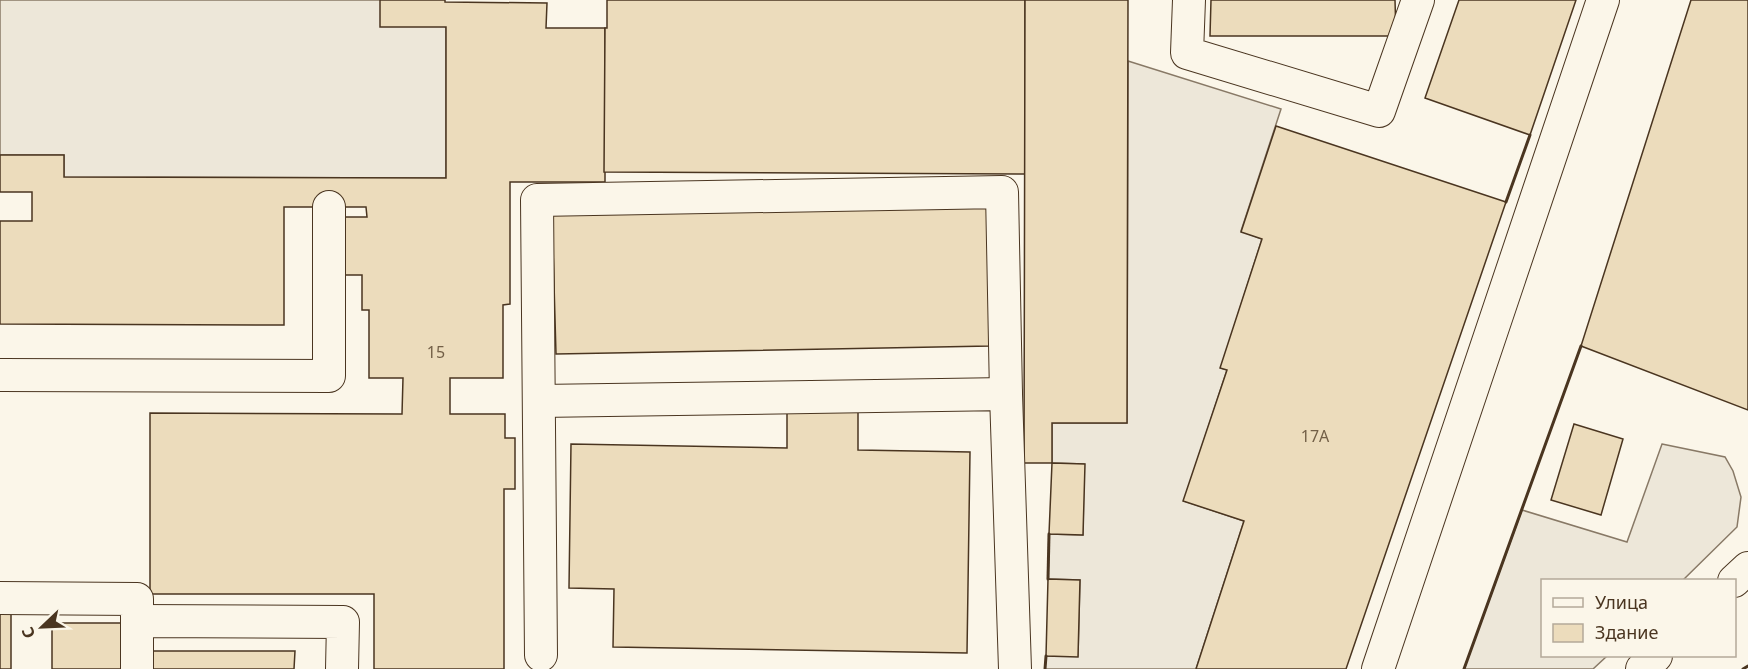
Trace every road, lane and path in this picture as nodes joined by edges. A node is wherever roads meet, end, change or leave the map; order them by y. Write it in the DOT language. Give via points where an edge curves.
graph roads {
  1 [pos="1189,0"];
  2 [pos="1418,0"];
  3 [pos="1603,0"];
  4 [pos="329,207"];
  5 [pos="0,375"];
  6 [pos="1006,394"];
  7 [pos="539,401"];
  8 [pos="1748,568"];
  9 [pos="1736,579"];
  10 [pos="0,598"];
  11 [pos="137,621"];
  12 [pos="541,655"];
  13 [pos="1655,657"];
  14 [pos="137,669"];
  15 [pos="342,669"];
  16 [pos="1015,669"];
  17 [pos="1378,669"];
  18 [pos="1642,669"];
  1 -- 2 [label="lane" via="1187,53 1378,111"];
  3 -- 17 [label="lane"];
  4 -- 5 [label="lane" via="329,376"];
  6 -- 7 [label="lane"];
  6 -- 7 [label="lane" via="1002,192 990,192 537,200"];
  6 -- 16 [label="lane"];
  7 -- 12 [label="lane"];
  8 -- 9 [label="lane"];
  10 -- 11 [label="lane" via="137,599"];
  11 -- 14 [label="lane"];
  11 -- 15 [label="lane" via="343,622"];
  13 -- 18 [label="lane"];
}
